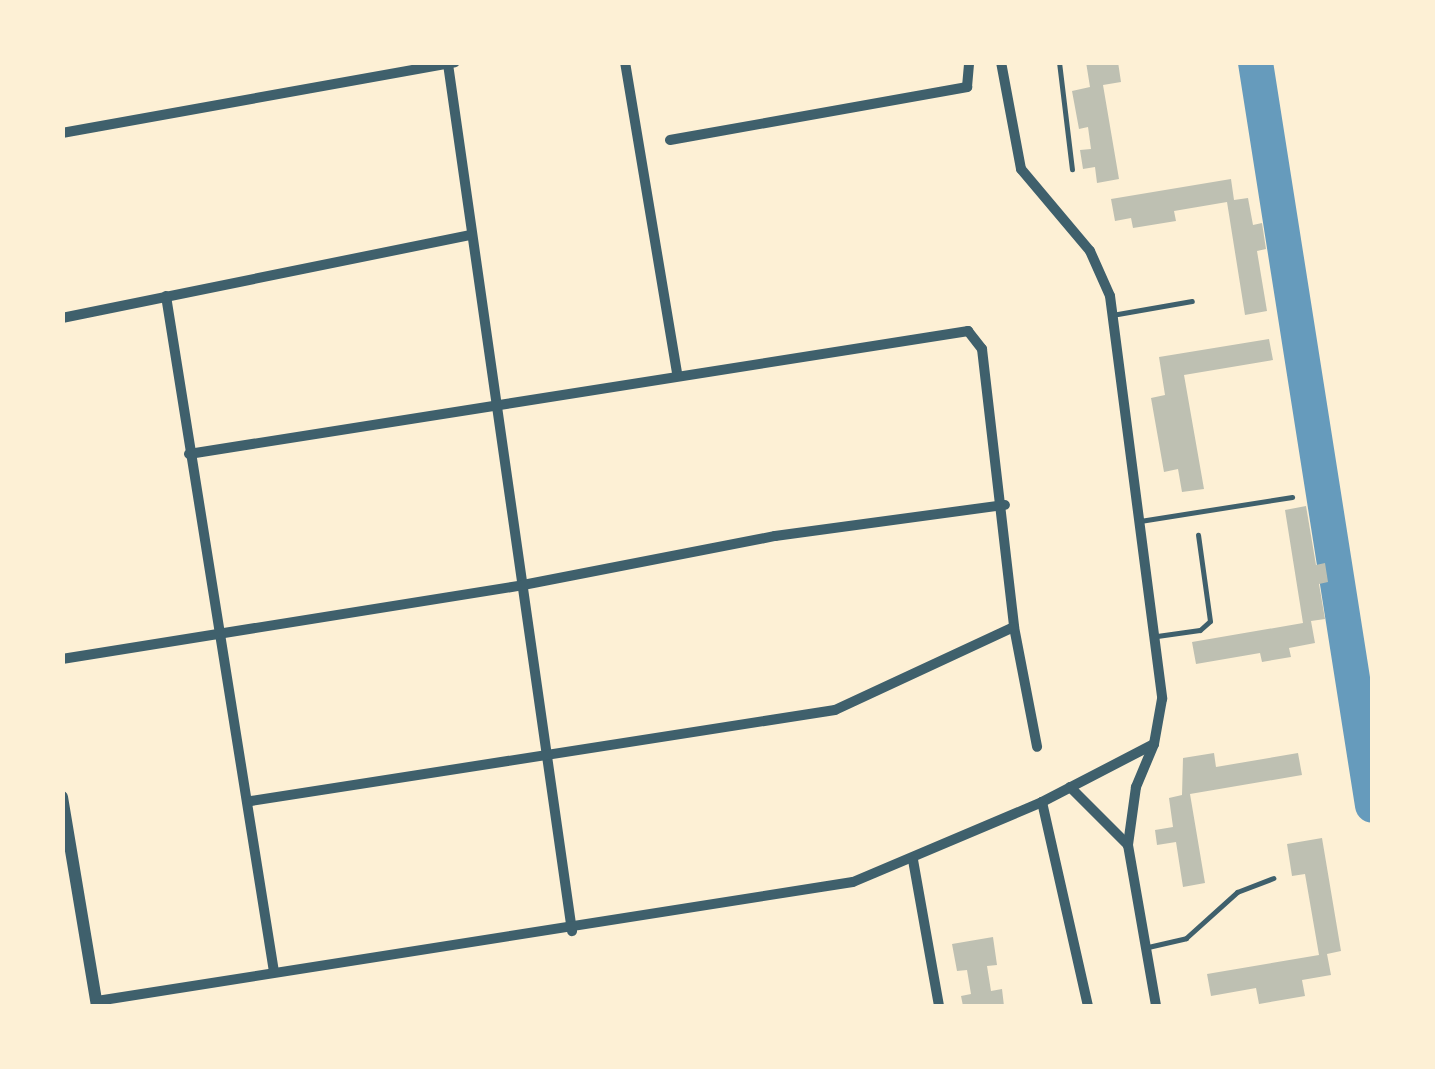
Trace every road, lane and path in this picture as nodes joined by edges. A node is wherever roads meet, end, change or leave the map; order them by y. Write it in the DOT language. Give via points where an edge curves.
graph roads {
  1 [pos="625,62"];
  2 [pos="969,62"];
  3 [pos="1002,62"];
  4 [pos="1059,62"];
  5 [pos="452,63"];
  6 [pos="62,133"];
  7 [pos="670,140"];
  8 [pos="1072,168"];
  9 [pos="470,235"];
  10 [pos="166,296"];
  11 [pos="1192,301"];
  12 [pos="1112,314"];
  13 [pos="62,318"];
  14 [pos="677,373"];
  15 [pos="497,409"];
  16 [pos="188,454"];
  17 [pos="1292,497"];
  18 [pos="1005,505"];
  19 [pos="1140,521"];
  20 [pos="1198,535"];
  21 [pos="522,585"];
  22 [pos="1014,627"];
  23 [pos="222,633"];
  24 [pos="1156,636"];
  25 [pos="62,659"];
  26 [pos="1154,744"];
  27 [pos="1037,746"];
  28 [pos="548,756"];
  29 [pos="1070,787"];
  30 [pos="62,797"];
  31 [pos="251,800"];
  32 [pos="1042,802"];
  33 [pos="65,825"];
  34 [pos="1128,844"];
  35 [pos="913,860"];
  36 [pos="1272,878"];
  37 [pos="572,931"];
  38 [pos="1146,948"];
  39 [pos="274,972"];
  40 [pos="97,1004"];
  41 [pos="939,1006"];
  42 [pos="1088,1006"];
  43 [pos="1156,1006"];
  1 -- 14 [label="street"];
  2 -- 7 [label="street" via="967,87"];
  3 -- 12 [label="street" via="1021,169 1090,251"];
  4 -- 8 [label="lane"];
  5 -- 6 [label="street"];
  5 -- 9 [label="street"];
  9 -- 10 [label="street"];
  9 -- 15 [label="street"];
  10 -- 13 [label="street"];
  10 -- 16 [label="street"];
  11 -- 12 [label="lane"];
  12 -- 19 [label="street"];
  14 -- 15 [label="street"];
  14 -- 18 [label="street" via="968,331 982,348"];
  15 -- 16 [label="street"];
  15 -- 21 [label="street"];
  16 -- 23 [label="street"];
  17 -- 19 [label="lane"];
  18 -- 21 [label="street" via="775,536"];
  18 -- 22 [label="street"];
  19 -- 24 [label="street"];
  20 -- 24 [label="lane" via="1210,620 1200,630"];
  21 -- 23 [label="street"];
  21 -- 28 [label="street"];
  22 -- 27 [label="street"];
  22 -- 28 [label="street" via="835,710"];
  23 -- 25 [label="street"];
  23 -- 31 [label="street"];
  24 -- 26 [label="street" via="1162,700"];
  26 -- 29 [label="street"];
  26 -- 34 [label="street" via="1136,788"];
  28 -- 31 [label="street"];
  28 -- 37 [label="street"];
  29 -- 32 [label="street"];
  29 -- 34 [label="street"];
  30 -- 33 [label="street"];
  31 -- 39 [label="street"];
  32 -- 35 [label="street"];
  32 -- 42 [label="street"];
  33 -- 40 [label="street"];
  34 -- 38 [label="street"];
  35 -- 37 [label="street" via="853,882"];
  35 -- 41 [label="street"];
  36 -- 38 [label="lane" via="1237,892 1186,938"];
  37 -- 39 [label="street"];
  38 -- 43 [label="street"];
  39 -- 40 [label="street"];
}
